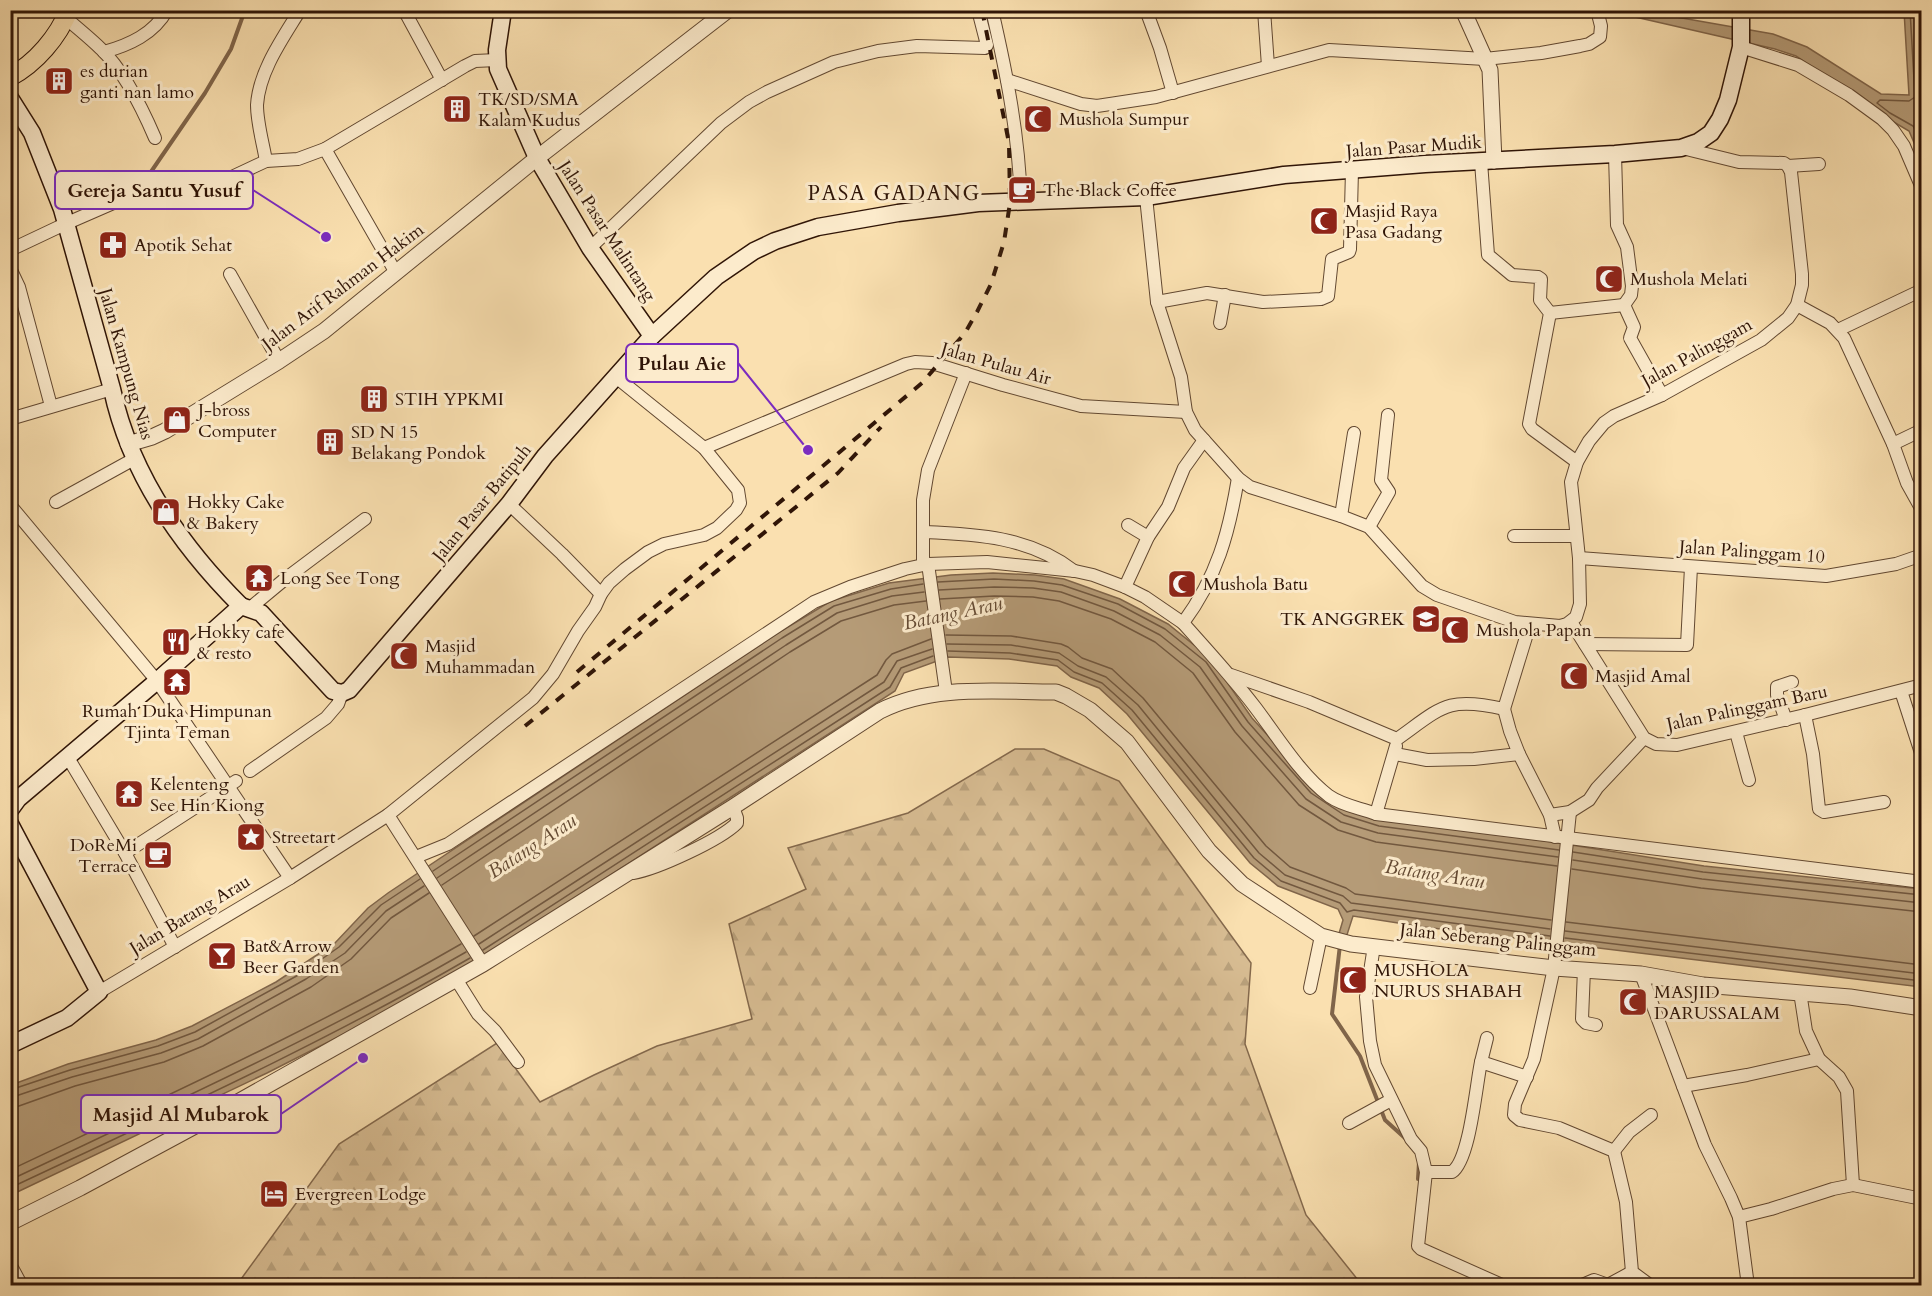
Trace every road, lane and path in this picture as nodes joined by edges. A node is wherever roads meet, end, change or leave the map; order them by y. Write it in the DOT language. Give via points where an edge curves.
graph roads {
  1 [pos="167,10"];
  2 [pos="300,10"];
  3 [pos="404,10"];
  4 [pos="503,10"];
  5 [pos="728,10"];
  6 [pos="978,10"];
  7 [pos="992,10"];
  8 [pos="1146,10"];
  9 [pos="1264,10"];
  10 [pos="1463,10"];
  11 [pos="1597,10"];
  12 [pos="1741,10"];
  13 [pos="67,14"];
  14 [pos="1741,44"];
  15 [pos="104,52"];
  16 [pos="1485,59"];
  17 [pos="497,60"];
  18 [pos="1268,66"];
  19 [pos="12,73"];
  20 [pos="442,80"];
  21 [pos="1007,80"];
  22 [pos="1173,93"];
  23 [pos="10,98"];
  24 [pos="155,138"];
  25 [pos="1681,148"];
  26 [pos="325,149"];
  27 [pos="1615,154"];
  28 [pos="537,158"];
  29 [pos="266,161"];
  30 [pos="1488,161"];
  31 [pos="1819,164"];
  32 [pos="1788,166"];
  33 [pos="1352,170"];
  34 [pos="1922,189"];
  35 [pos="1146,197"];
  36 [pos="1021,203"];
  37 [pos="65,224"];
  38 [pos="590,248"];
  39 [pos="10,250"];
  40 [pos="10,267"];
  41 [pos="396,273"];
  42 [pos="230,274"];
  43 [pos="1922,290"];
  44 [pos="1225,295"];
  45 [pos="1157,302"];
  46 [pos="1624,305"];
  47 [pos="1797,305"];
  48 [pos="1550,313"];
  49 [pos="1220,322"];
  50 [pos="1838,330"];
  51 [pos="652,336"];
  52 [pos="279,361"];
  53 [pos="966,373"];
  54 [pos="616,376"];
  55 [pos="112,389"];
  56 [pos="1662,395"];
  57 [pos="51,406"];
  58 [pos="1186,412"];
  59 [pos="1388,415"];
  60 [pos="10,419"];
  61 [pos="1922,430"];
  62 [pos="1354,433"];
  63 [pos="1204,440"];
  64 [pos="1893,444"];
  65 [pos="704,448"];
  66 [pos="131,452"];
  67 [pos="1577,462"];
  68 [pos="1238,478"];
  69 [pos="56,502"];
  70 [pos="509,504"];
  71 [pos="10,505"];
  72 [pos="1922,510"];
  73 [pos="1341,516"];
  74 [pos="365,519"];
  75 [pos="1128,525"];
  76 [pos="1369,528"];
  77 [pos="924,532"];
  78 [pos="1514,536"];
  79 [pos="1576,536"];
  80 [pos="1148,537"];
  81 [pos="1922,555"];
  82 [pos="1579,558"];
  83 [pos="927,567"];
  84 [pos="1691,567"];
  85 [pos="1075,572"];
  86 [pos="1125,587"];
  87 [pos="601,594"];
  88 [pos="245,607"];
  89 [pos="1571,622"];
  90 [pos="1183,623"];
  91 [pos="1530,624"];
  92 [pos="1585,644"];
  93 [pos="1230,674"];
  94 [pos="157,681"];
  95 [pos="1792,682"];
  96 [pos="1922,685"];
  97 [pos="946,689"];
  98 [pos="1901,691"];
  99 [pos="342,693"];
  100 [pos="1504,710"];
  101 [pos="1805,715"];
  102 [pos="1785,720"];
  103 [pos="1736,732"];
  104 [pos="1644,738"];
  105 [pos="1397,739"];
  106 [pos="1395,754"];
  107 [pos="1519,754"];
  108 [pos="67,756"];
  109 [pos="1922,756"];
  110 [pos="250,771"];
  111 [pos="1749,780"];
  112 [pos="233,784"];
  113 [pos="1884,802"];
  114 [pos="10,810"];
  115 [pos="1570,812"];
  116 [pos="1376,814"];
  117 [pos="388,815"];
  118 [pos="1550,815"];
  119 [pos="10,824"];
  120 [pos="1564,839"];
  121 [pos="125,853"];
  122 [pos="418,860"];
  123 [pos="290,878"];
  124 [pos="1922,882"];
  125 [pos="1325,937"];
  126 [pos="1374,946"];
  127 [pos="175,947"];
  128 [pos="1554,961"];
  129 [pos="483,962"];
  130 [pos="1584,969"];
  131 [pos="1641,975"];
  132 [pos="456,979"];
  133 [pos="1310,988"];
  134 [pos="99,992"];
  135 [pos="1800,992"];
  136 [pos="1922,1008"];
  137 [pos="1596,1025"];
  138 [pos="1487,1038"];
  139 [pos="10,1045"];
  140 [pos="1819,1059"];
  141 [pos="518,1062"];
  142 [pos="1481,1062"];
  143 [pos="1527,1077"];
  144 [pos="1683,1086"];
  145 [pos="1383,1105"];
  146 [pos="1651,1115"];
  147 [pos="1349,1123"];
  148 [pos="1614,1151"];
  149 [pos="1426,1172"];
  150 [pos="1853,1185"];
  151 [pos="1922,1198"];
  152 [pos="1738,1216"];
  153 [pos="10,1223"];
  154 [pos="10,1264"];
  155 [pos="1632,1272"];
  156 [pos="22,1286"];
  157 [pos="1503,1286"];
  158 [pos="1580,1286"];
  159 [pos="1651,1286"];
  160 [pos="1748,1286"];
  1 -- 15 [label="street" via="148,32 123,47"];
  2 -- 29 [label="street" via="260,89 258,119"];
  3 -- 20 [label="street"];
  4 -- 17 [label="main road, Jalan Pasar Malintang"];
  5 -- 28 [label="street, Jalan Arif Rahman Hakim"];
  6 -- 38 [label="street" via="985,48 917,46 878,51 834,62 749,102 701,141"];
  7 -- 21 [label="street"];
  8 -- 22 [label="street"];
  9 -- 18 [label="street"];
  10 -- 16 [label="street"];
  11 -- 16 [label="street" via="1601,34 1589,44"];
  12 -- 14 [label="main road, Jalan Pasar Mudik"];
  13 -- 15 [label="street"];
  13 -- 19 [label="main road" via="32,63"];
  14 -- 25 [label="main road, Jalan Pasar Mudik" via="1720,119 1711,133"];
  14 -- 34 [label="street" via="1798,65 1882,119 1904,146"];
  15 -- 24 [label="street" via="145,115"];
  16 -- 18 [label="street" via="1339,50"];
  16 -- 30 [label="street" via="1490,70"];
  17 -- 20 [label="street" via="475,62"];
  17 -- 28 [label="main road, Jalan Pasar Malintang"];
  18 -- 22 [label="street"];
  20 -- 26 [label="street"];
  21 -- 22 [label="street" via="1097,106"];
  21 -- 36 [label="street" via="1018,149"];
  23 -- 37 [label="main road, Jalan Kampung Nias" via="32,133"];
  25 -- 27 [label="main road, Jalan Pasar Mudik"];
  25 -- 32 [label="street" via="1739,162 1776,162"];
  26 -- 29 [label="street" via="298,159"];
  26 -- 41 [label="street"];
  27 -- 30 [label="main road, Jalan Pasar Mudik"];
  27 -- 46 [label="street" via="1617,225 1627,247 1632,286"];
  28 -- 38 [label="main road, Jalan Pasar Malintang"];
  28 -- 41 [label="street, Jalan Arif Rahman Hakim"];
  29 -- 37 [label="street" via="183,200 150,187"];
  30 -- 33 [label="main road, Jalan Pasar Mudik"];
  30 -- 48 [label="street" via="1488,255 1512,275 1541,279 1540,300"];
  31 -- 32 [label="street"];
  32 -- 47 [label="street" via="1802,274"];
  33 -- 35 [label="main road, Jalan Pasar Mudik" via="1284,175"];
  33 -- 44 [label="street" via="1350,249 1346,255 1332,259 1328,296 1271,303"];
  35 -- 36 [label="main road, Jalan Pasar Mudik"];
  35 -- 45 [label="street"];
  36 -- 51 [label="main road, Jalan Pasar Mudik" via="978,203 898,213 792,235 733,264"];
  37 -- 39 [label="street"];
  37 -- 55 [label="main road, Jalan Kampung Nias"];
  38 -- 51 [label="main road, Jalan Pasar Malintang"];
  40 -- 57 [label="street"];
  41 -- 52 [label="street, Jalan Arif Rahman Hakim" via="324,331"];
  42 -- 52 [label="street"];
  43 -- 50 [label="street"];
  44 -- 45 [label="street" via="1201,294"];
  44 -- 49 [label="street"];
  45 -- 58 [label="street" via="1181,376"];
  46 -- 48 [label="street"];
  46 -- 56 [label="street" via="1634,327 1630,338"];
  47 -- 50 [label="street" via="1821,316"];
  47 -- 56 [label="street, Jalan Palinggam" via="1788,318 1761,340"];
  48 -- 67 [label="street" via="1529,422 1532,429"];
  50 -- 64 [label="street"];
  51 -- 54 [label="main road, Jalan Pasar Batipuh"];
  52 -- 66 [label="street, Jalan Arif Rahman Hakim"];
  53 -- 58 [label="street, Jalan Pulau Air" via="1081,406"];
  53 -- 65 [label="street, Jalan Pulau Air" via="932,363 906,364"];
  53 -- 77 [label="street" via="928,470 923,500"];
  54 -- 65 [label="street, Jalan Batang Arau"];
  54 -- 70 [label="main road, Jalan Pasar Batipuh" via="545,456"];
  55 -- 57 [label="street"];
  55 -- 66 [label="main road, Jalan Kampung Nias"];
  56 -- 67 [label="street, Jalan Palinggam" via="1614,416 1597,431"];
  57 -- 60 [label="street"];
  58 -- 63 [label="street"];
  59 -- 76 [label="street" via="1381,480 1389,492"];
  61 -- 64 [label="street"];
  62 -- 73 [label="street"];
  63 -- 68 [label="street"];
  63 -- 80 [label="street" via="1188,460 1168,507"];
  64 -- 72 [label="street"];
  65 -- 87 [label="street, Jalan Batang Arau" via="738,490 740,503 736,510 704,535 664,544 648,552"];
  66 -- 69 [label="street"];
  66 -- 88 [label="main road, Jalan Kampung Nias" via="177,533 216,582"];
  67 -- 79 [label="street, Jalan Palinggam" via="1571,488"];
  68 -- 73 [label="street" via="1250,487"];
  68 -- 90 [label="street" via="1220,558"];
  70 -- 87 [label="street"];
  70 -- 99 [label="main road, Jalan Pasar Batipuh" via="356,682"];
  71 -- 94 [label="street"];
  73 -- 76 [label="street"];
  74 -- 88 [label="street"];
  75 -- 80 [label="street"];
  76 -- 91 [label="street" via="1428,591 1500,618"];
  77 -- 83 [label="street"];
  77 -- 85 [label="street" via="977,535 1031,546"];
  78 -- 79 [label="street"];
  79 -- 82 [label="street, Jalan Palinggam"];
  80 -- 86 [label="street"];
  81 -- 84 [label="street, Jalan Palinggam 10" via="1896,564 1826,576"];
  82 -- 84 [label="street, Jalan Palinggam 10"];
  82 -- 89 [label="street, Jalan Palinggam" via="1580,604"];
  83 -- 85 [label="street" via="987,562"];
  83 -- 97 [label="street"];
  83 -- 122 [label="street" via="868,580 814,602"];
  84 -- 92 [label="street" via="1687,645"];
  85 -- 86 [label="street"];
  86 -- 90 [label="street"];
  87 -- 117 [label="street, Jalan Batang Arau" via="538,693"];
  88 -- 94 [label="main road"];
  88 -- 99 [label="main road, Jalan Kampung Nias" via="261,613 333,691"];
  89 -- 91 [label="street" via="1560,626"];
  89 -- 92 [label="street, Jalan Palinggam Baru"];
  90 -- 93 [label="street"];
  91 -- 100 [label="street"];
  92 -- 104 [label="street, Jalan Palinggam Baru"];
  93 -- 105 [label="street"];
  93 -- 116 [label="street" via="1321,789 1345,805"];
  94 -- 108 [label="main road"];
  94 -- 112 [label="street"];
  95 -- 102 [label="street" via="1777,687"];
  96 -- 98 [label="street, Jalan Palinggam Baru"];
  97 -- 125 [label="street, Jalan Seberang Palinggam" via="1056,692 1090,710 1127,742 1209,852 1242,884"];
  97 -- 129 [label="street, Jalan Seberang Palinggam" via="880,711"];
  98 -- 101 [label="street, Jalan Palinggam Baru"];
  98 -- 109 [label="street"];
  99 -- 110 [label="street" via="326,718"];
  100 -- 105 [label="street" via="1470,703 1447,706"];
  100 -- 107 [label="street"];
  101 -- 102 [label="street, Jalan Palinggam Baru"];
  101 -- 113 [label="street" via="1819,809 1824,812"];
  102 -- 103 [label="street, Jalan Palinggam Baru"];
  103 -- 104 [label="street, Jalan Palinggam Baru" via="1677,744 1656,744"];
  103 -- 111 [label="street"];
  104 -- 115 [label="street" via="1589,800"];
  105 -- 106 [label="street"];
  106 -- 107 [label="street" via="1427,760"];
  106 -- 116 [label="street"];
  107 -- 118 [label="street"];
  108 -- 114 [label="main road"];
  108 -- 121 [label="street"];
  112 -- 121 [label="street"];
  112 -- 123 [label="street"];
  115 -- 118 [label="street"];
  115 -- 120 [label="street"];
  116 -- 120 [label="street"];
  117 -- 122 [label="street"];
  117 -- 123 [label="street, Jalan Batang Arau"];
  118 -- 120 [label="street"];
  119 -- 134 [label="main road"];
  120 -- 124 [label="street"];
  120 -- 128 [label="street"];
  121 -- 127 [label="street"];
  122 -- 129 [label="street"];
  123 -- 127 [label="street, Jalan Batang Arau"];
  125 -- 126 [label="street, Jalan Seberang Palinggam"];
  125 -- 133 [label="street"];
  126 -- 128 [label="street, Jalan Seberang Palinggam"];
  126 -- 145 [label="street" via="1366,997"];
  127 -- 134 [label="street, Jalan Batang Arau"];
  128 -- 130 [label="street, Jalan Seberang Palinggam"];
  128 -- 143 [label="street"];
  129 -- 132 [label="street, Jalan Seberang Palinggam"];
  130 -- 131 [label="street, Jalan Seberang Palinggam"];
  130 -- 137 [label="street" via="1582,1019"];
  131 -- 135 [label="street, Jalan Seberang Palinggam" via="1703,985"];
  131 -- 144 [label="street"];
  132 -- 141 [label="street" via="472,1007"];
  132 -- 153 [label="street, Jalan Seberang Palinggam" via="197,1125"];
  134 -- 139 [label="main road, Jalan Batang Arau" via="67,1018"];
  135 -- 136 [label="street, Jalan Seberang Palinggam"];
  135 -- 140 [label="street" via="1806,1031"];
  138 -- 142 [label="street"];
  140 -- 144 [label="street"];
  140 -- 150 [label="street" via="1839,1077 1847,1091"];
  142 -- 143 [label="street"];
  142 -- 149 [label="street" via="1469,1136 1458,1167 1452,1172"];
  143 -- 148 [label="street" via="1514,1110 1516,1118 1560,1128"];
  144 -- 152 [label="street"];
  145 -- 147 [label="street"];
  145 -- 149 [label="street" via="1421,1151"];
  146 -- 148 [label="street" via="1629,1132"];
  148 -- 155 [label="street" via="1626,1202"];
  149 -- 157 [label="street" via="1419,1248"];
  150 -- 151 [label="street"];
  150 -- 152 [label="street"];
  152 -- 160 [label="street"];
  154 -- 156 [label="street"];
  155 -- 158 [label="street" via="1608,1285 1594,1280"];
  155 -- 159 [label="street"];
}
